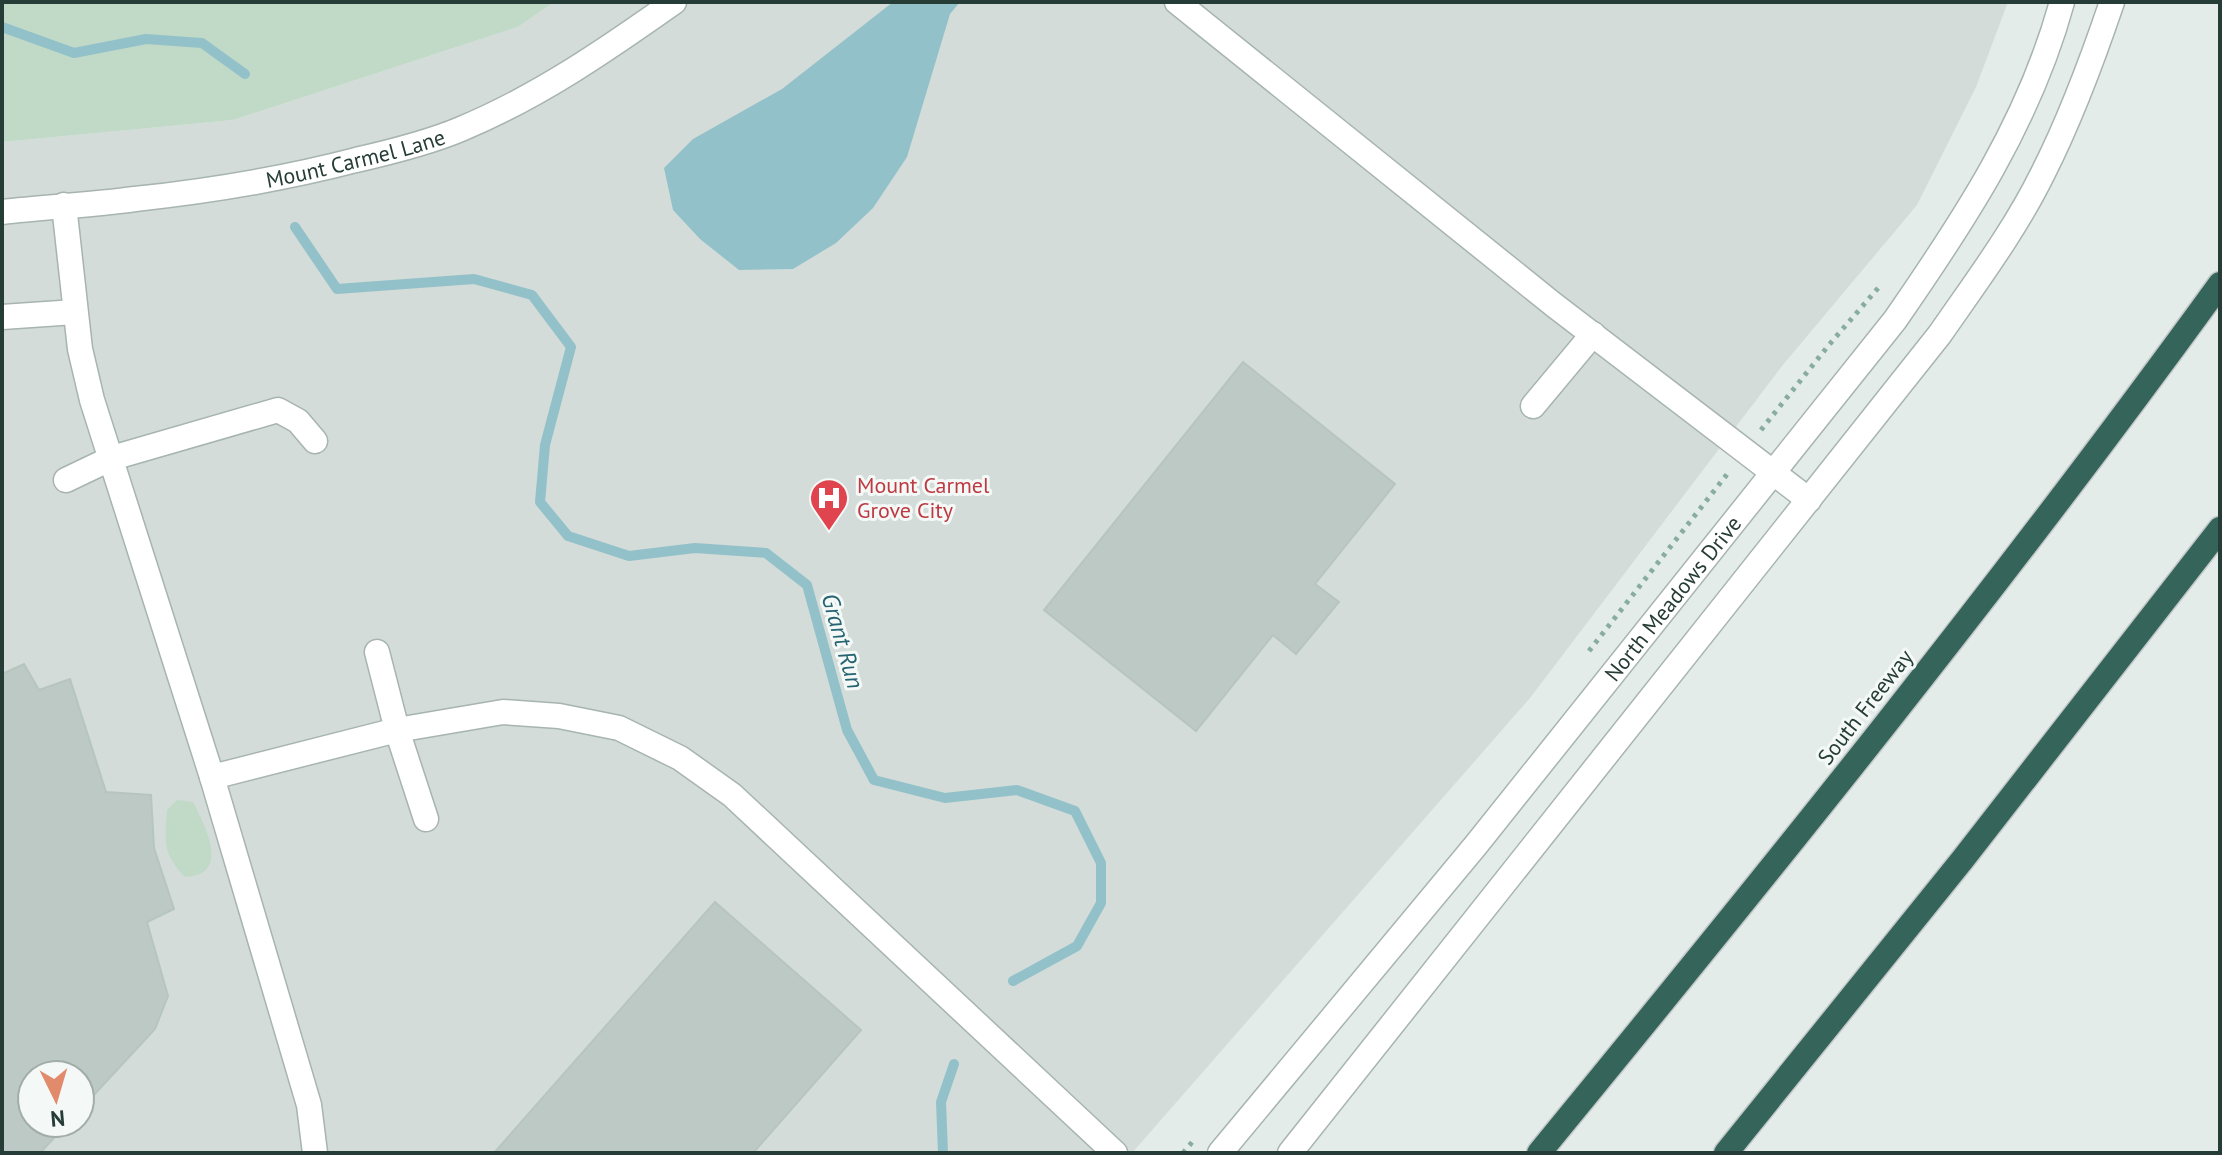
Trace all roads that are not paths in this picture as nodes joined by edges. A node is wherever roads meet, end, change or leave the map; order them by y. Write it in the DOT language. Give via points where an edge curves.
graph roads {
  1 [pos="674,2"];
  2 [pos="1177,2"];
  3 [pos="2062,2"];
  4 [pos="2112,2"];
  5 [pos="64,205"];
  6 [pos="2,212"];
  7 [pos="2220,284"];
  8 [pos="75,312"];
  9 [pos="2,317"];
  10 [pos="1593,334"];
  11 [pos="1533,406"];
  12 [pos="315,441"];
  13 [pos="112,458"];
  14 [pos="1773,474"];
  15 [pos="66,480"];
  16 [pos="1809,500"];
  17 [pos="2220,529"];
  18 [pos="377,652"];
  19 [pos="397,730"];
  20 [pos="212,777"];
  21 [pos="426,819"];
  22 [pos="315,1153"];
  23 [pos="1115,1153"];
  24 [pos="1220,1153"];
  25 [pos="1290,1153"];
  26 [pos="1539,1153"];
  27 [pos="1726,1153"];
  1 -- 5 [label="street, Mount Carmel Lane" via="540,91 459,130 311,172 132,200"];
  2 -- 10 [label="street"];
  3 -- 14 [label="street, North Meadows Drive" via="2049,50 2009,142 1956,232 1895,320"];
  4 -- 16 [label="street, North Meadows Drive" via="2081,92 2042,176 2002,244 1940,334"];
  5 -- 6 [label="street, Mount Carmel Lane"];
  5 -- 8 [label="street"];
  7 -- 26 [label="highway, South Freeway" via="1768,875"];
  8 -- 9 [label="street"];
  8 -- 13 [label="street" via="92,400"];
  10 -- 11 [label="street"];
  10 -- 14 [label="street"];
  12 -- 13 [label="street" via="298,421 278,410"];
  13 -- 15 [label="street"];
  13 -- 20 [label="street"];
  14 -- 16 [label="street"];
  14 -- 24 [label="street, North Meadows Drive"];
  16 -- 25 [label="street, North Meadows Drive"];
  17 -- 27 [label="highway"];
  18 -- 19 [label="street"];
  19 -- 20 [label="street"];
  19 -- 21 [label="street"];
  19 -- 23 [label="street" via="503,712 559,716 619,728 680,758 732,795"];
  20 -- 22 [label="street" via="309,1105"];
}
